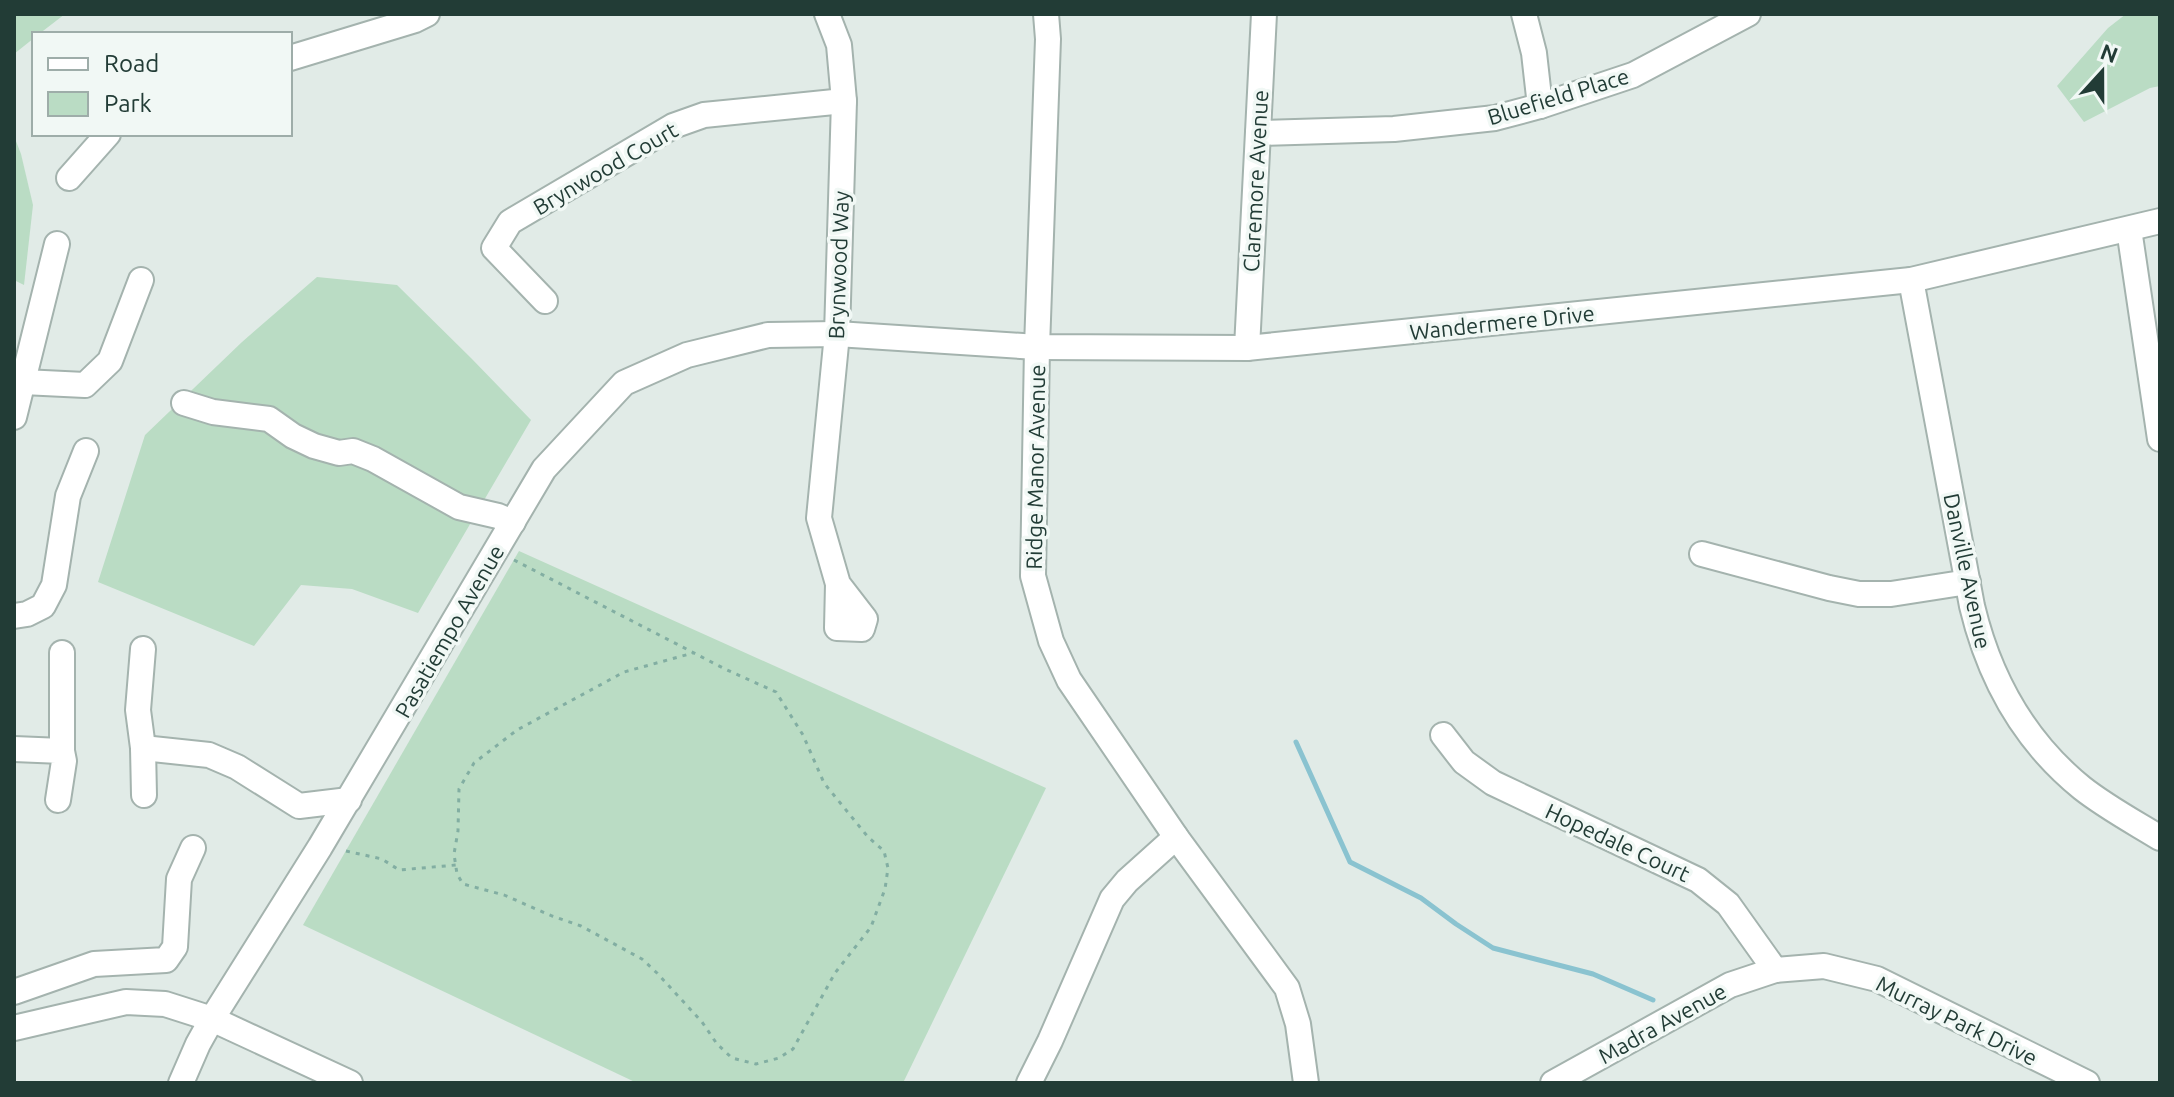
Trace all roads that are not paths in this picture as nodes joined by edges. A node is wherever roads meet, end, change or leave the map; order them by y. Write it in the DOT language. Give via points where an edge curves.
graph roads {
  1 [pos="427,14"];
  2 [pos="827,14"];
  3 [pos="1046,14"];
  4 [pos="1264,14"];
  5 [pos="1524,14"];
  6 [pos="1748,14"];
  7 [pos="292,57"];
  8 [pos="844,101"];
  9 [pos="1540,106"];
  10 [pos="1258,133"];
  11 [pos="106,136"];
  12 [pos="69,178"];
  13 [pos="2160,221"];
  14 [pos="2129,229"];
  15 [pos="57,244"];
  16 [pos="141,280"];
  17 [pos="1911,280"];
  18 [pos="545,301"];
  19 [pos="837,334"];
  20 [pos="1037,347"];
  21 [pos="1247,348"];
  22 [pos="23,382"];
  23 [pos="184,403"];
  24 [pos="14,417"];
  25 [pos="2160,439"];
  26 [pos="86,451"];
  27 [pos="504,519"];
  28 [pos="1702,554"];
  29 [pos="1968,582"];
  30 [pos="838,584"];
  31 [pos="14,616"];
  32 [pos="143,649"];
  33 [pos="62,653"];
  34 [pos="1443,735"];
  35 [pos="143,748"];
  36 [pos="14,749"];
  37 [pos="62,751"];
  38 [pos="144,795"];
  39 [pos="58,800"];
  40 [pos="349,800"];
  41 [pos="1176,837"];
  42 [pos="2160,838"];
  43 [pos="193,848"];
  44 [pos="1775,970"];
  45 [pos="14,992"];
  46 [pos="212,1019"];
  47 [pos="14,1028"];
  48 [pos="181,1083"];
  49 [pos="350,1083"];
  50 [pos="1029,1083"];
  51 [pos="1306,1083"];
  52 [pos="1553,1083"];
  53 [pos="2087,1083"];
  1 -- 7 [label="street"];
  2 -- 8 [label="street, Brynwood Way" via="839,45"];
  3 -- 20 [label="street, Ridge Manor Avenue"];
  4 -- 10 [label="street, Claremore Avenue"];
  5 -- 9 [label="street"];
  6 -- 9 [label="street, Bluefield Place" via="1633,75"];
  8 -- 18 [label="street, Brynwood Court" via="704,115 673,126 510,222 494,248"];
  8 -- 19 [label="street, Brynwood Way"];
  9 -- 10 [label="street, Bluefield Place" via="1495,118 1394,129"];
  10 -- 21 [label="street, Claremore Avenue"];
  11 -- 12 [label="street"];
  13 -- 14 [label="street, Wandermere Drive"];
  14 -- 17 [label="street, Wandermere Drive"];
  14 -- 25 [label="street"];
  15 -- 22 [label="street"];
  16 -- 22 [label="street" via="110,361 85,385"];
  17 -- 21 [label="street, Wandermere Drive"];
  17 -- 29 [label="street, Danville Avenue"];
  19 -- 20 [label="street, Wandermere Drive"];
  19 -- 27 [label="street, Pasatiempo Avenue" via="768,335 687,355 624,383"];
  19 -- 30 [label="street, Brynwood Way" via="819,518"];
  20 -- 21 [label="street, Wandermere Drive"];
  20 -- 41 [label="street, Ridge Manor Avenue" via="1033,576 1051,641 1069,680"];
  22 -- 24 [label="street"];
  23 -- 27 [label="street" via="269,419 314,446 353,451 459,507"];
  26 -- 31 [label="street" via="68,496 54,585 43,606"];
  27 -- 40 [label="street, Pasatiempo Avenue" via="497,550"];
  28 -- 29 [label="street" via="1859,594"];
  29 -- 42 [label="street, Danville Avenue" via="1985,652 2024,727 2082,788"];
  32 -- 35 [label="street" via="138,710"];
  33 -- 37 [label="street"];
  34 -- 44 [label="street, Hopedale Court" via="1464,762 1493,783 1707,886 1728,904"];
  35 -- 38 [label="street"];
  35 -- 40 [label="street" via="209,755 299,806"];
  36 -- 37 [label="street"];
  37 -- 39 [label="street"];
  40 -- 46 [label="street, Pasatiempo Avenue"];
  41 -- 50 [label="street" via="1112,899"];
  41 -- 51 [label="street, Ridge Manor Avenue" via="1287,988"];
  43 -- 45 [label="street" via="179,879 175,947 166,960 94,964"];
  44 -- 52 [label="street, Madra Avenue" via="1730,985"];
  44 -- 53 [label="street, Murray Park Drive" via="1824,966 1877,979"];
  46 -- 47 [label="street" via="165,1004 126,1002"];
  46 -- 48 [label="street, Pasatiempo Avenue"];
  46 -- 49 [label="street"];
}
